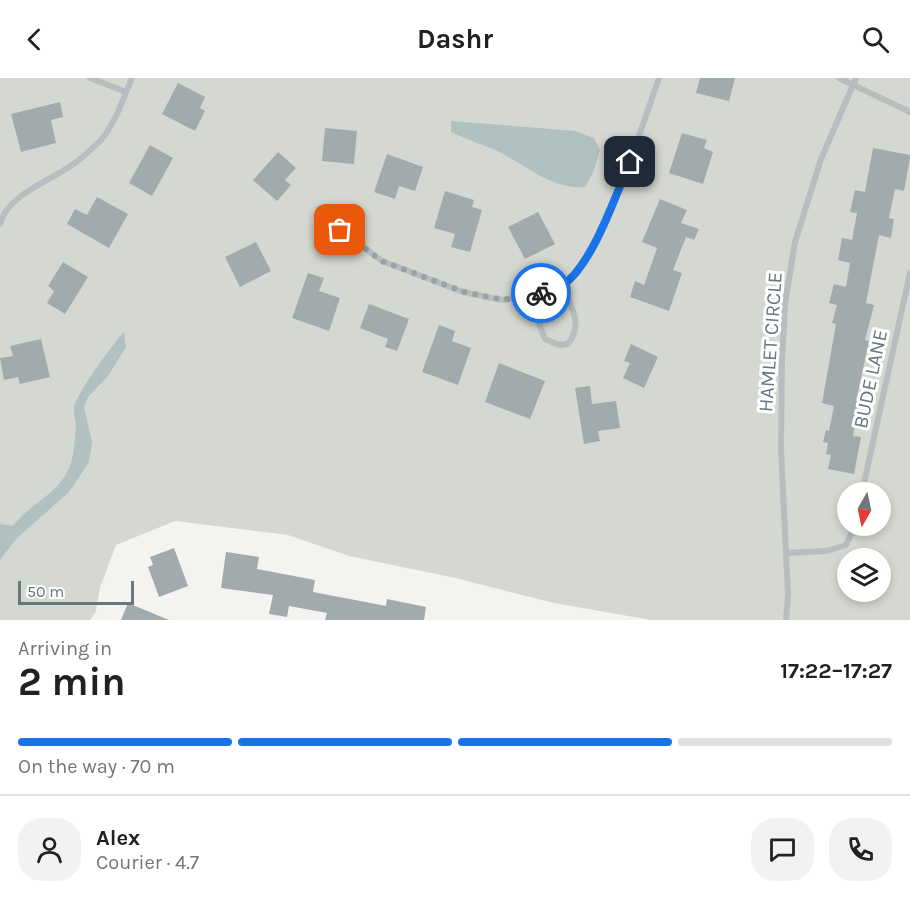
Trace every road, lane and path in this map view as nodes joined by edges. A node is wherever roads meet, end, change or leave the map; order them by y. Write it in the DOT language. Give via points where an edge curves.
graph roads {
  1 [pos="90,78"];
  2 [pos="132,78"];
  3 [pos="659,78"];
  4 [pos="839,78"];
  5 [pos="856,78"];
  6 [pos="852,85"];
  7 [pos="126,92"];
  8 [pos="910,112"];
  9 [pos="0,224"];
  10 [pos="340,230"];
  11 [pos="910,273"];
  12 [pos="562,286"];
  13 [pos="528,296"];
  14 [pos="864,482"];
  15 [pos="850,536"];
  16 [pos="786,553"];
  17 [pos="786,620"];
  1 -- 7 [label="street"];
  2 -- 7 [label="street"];
  3 -- 12 [label="street" via="630,162 597,237 577,271"];
  4 -- 6 [label="street"];
  5 -- 6 [label="street, HAMLET CIRCLE"];
  6 -- 8 [label="street"];
  6 -- 16 [label="street, HAMLET CIRCLE" via="821,159 795,242 785,304 781,449"];
  7 -- 9 [label="street" via="117,115 100,140 70,167 33,187 3,214"];
  10 -- 13 [label="street" via="382,261 464,292 503,300"];
  11 -- 14 [label="street, BUDE LANE"];
  12 -- 13 [label="street"];
  12 -- 13 [label="street" via="577,324 576,334 568,344 545,339"];
  15 -- 16 [label="street" via="846,544 827,551"];
  16 -- 17 [label="street, HAMLET CIRCLE"];
}
